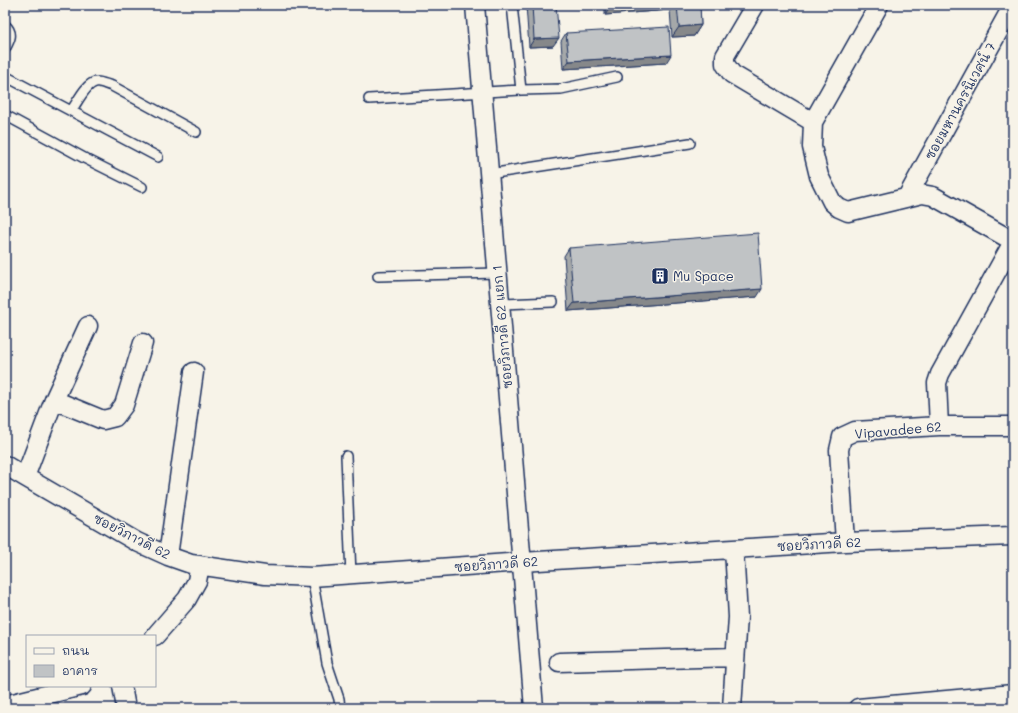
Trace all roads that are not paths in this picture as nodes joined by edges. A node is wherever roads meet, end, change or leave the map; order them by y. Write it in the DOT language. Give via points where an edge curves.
graph roads {
  1 [pos="475,5"];
  2 [pos="512,5"];
  3 [pos="755,5"];
  4 [pos="879,5"];
  5 [pos="1013,5"];
  6 [pos="5,25"];
  7 [pos="5,49"];
  8 [pos="5,76"];
  9 [pos="617,77"];
  10 [pos="521,90"];
  11 [pos="482,93"];
  12 [pos="369,99"];
  13 [pos="71,111"];
  14 [pos="5,115"];
  15 [pos="813,122"];
  16 [pos="196,132"];
  17 [pos="690,143"];
  18 [pos="158,157"];
  19 [pos="489,174"];
  20 [pos="142,187"];
  21 [pos="907,197"];
  22 [pos="1013,242"];
  23 [pos="498,272"];
  24 [pos="378,276"];
  25 [pos="553,302"];
  26 [pos="500,304"];
  27 [pos="88,326"];
  28 [pos="143,343"];
  29 [pos="194,372"];
  30 [pos="54,400"];
  31 [pos="939,426"];
  32 [pos="1013,426"];
  33 [pos="346,456"];
  34 [pos="5,465"];
  35 [pos="25,477"];
  36 [pos="1013,536"];
  37 [pos="845,542"];
  38 [pos="734,549"];
  39 [pos="168,556"];
  40 [pos="522,562"];
  41 [pos="200,565"];
  42 [pos="351,575"];
  43 [pos="312,577"];
  44 [pos="156,635"];
  45 [pos="735,657"];
  46 [pos="559,662"];
  47 [pos="78,687"];
  48 [pos="122,687"];
  49 [pos="1013,694"];
  50 [pos="5,705"];
  51 [pos="126,708"];
  52 [pos="340,708"];
  53 [pos="534,708"];
  54 [pos="732,708"];
  55 [pos="858,708"];
  1 -- 11 [label="street, ซอยวิภาวดี 62 แยก 1"];
  2 -- 10 [label="lane"];
  3 -- 15 [label="street" via="725,56 725,64 732,74"];
  4 -- 15 [label="street"];
  5 -- 21 [label="street, ซอยมหานครนิเวศน์ 7"];
  6 -- 7 [label="lane" via="10,32 10,40"];
  8 -- 13 [label="lane"];
  9 -- 10 [label="lane" via="561,89"];
  10 -- 11 [label="lane"];
  11 -- 12 [label="lane"];
  11 -- 19 [label="street, ซอยวิภาวดี 62 แยก 1"];
  13 -- 16 [label="lane" via="90,84 97,82 112,86"];
  13 -- 18 [label="lane"];
  14 -- 20 [label="lane"];
  15 -- 21 [label="street" via="812,147 819,176 832,202 839,208 848,212"];
  17 -- 19 [label="lane"];
  19 -- 23 [label="street, ซอยวิภาวดี 62 แยก 1"];
  21 -- 22 [label="street" via="922,194 933,196"];
  22 -- 31 [label="street" via="940,374"];
  23 -- 24 [label="lane"];
  23 -- 26 [label="street, ซอยวิภาวดี 62 แยก 1"];
  25 -- 26 [label="lane"];
  26 -- 40 [label="street, ซอยวิภาวดี 62 แยก 1"];
  27 -- 30 [label="street"];
  28 -- 30 [label="street" via="124,405 115,417 103,420"];
  29 -- 39 [label="street"];
  30 -- 35 [label="street"];
  31 -- 32 [label="street, Vipavadee 62"];
  31 -- 37 [label="street, Vipavadee 62" via="855,431 842,437 839,450"];
  33 -- 42 [label="lane"];
  34 -- 35 [label="street, ซอยวิภาวดี 62"];
  35 -- 39 [label="street, ซอยวิภาวดี 62" via="137,542"];
  36 -- 37 [label="street, ซอยวิภาวดี 62"];
  37 -- 38 [label="street, ซอยวิภาวดี 62"];
  38 -- 40 [label="street, ซอยวิภาวดี 62"];
  38 -- 45 [label="street" via="738,617"];
  39 -- 41 [label="street, ซอยวิภาวดี 62"];
  40 -- 42 [label="street, ซอยวิภาวดี 62"];
  40 -- 53 [label="street, ซอยวิภาวดี 62 แยก 1"];
  41 -- 43 [label="street, ซอยวิภาวดี 62" via="265,575"];
  41 -- 44 [label="street" via="197,581 187,599"];
  42 -- 43 [label="street, ซอยวิภาวดี 62"];
  43 -- 52 [label="lane" via="327,663"];
  45 -- 46 [label="street"];
  45 -- 54 [label="street"];
  47 -- 50 [label="street"];
  48 -- 51 [label="street"];
  49 -- 55 [label="street"];
}
